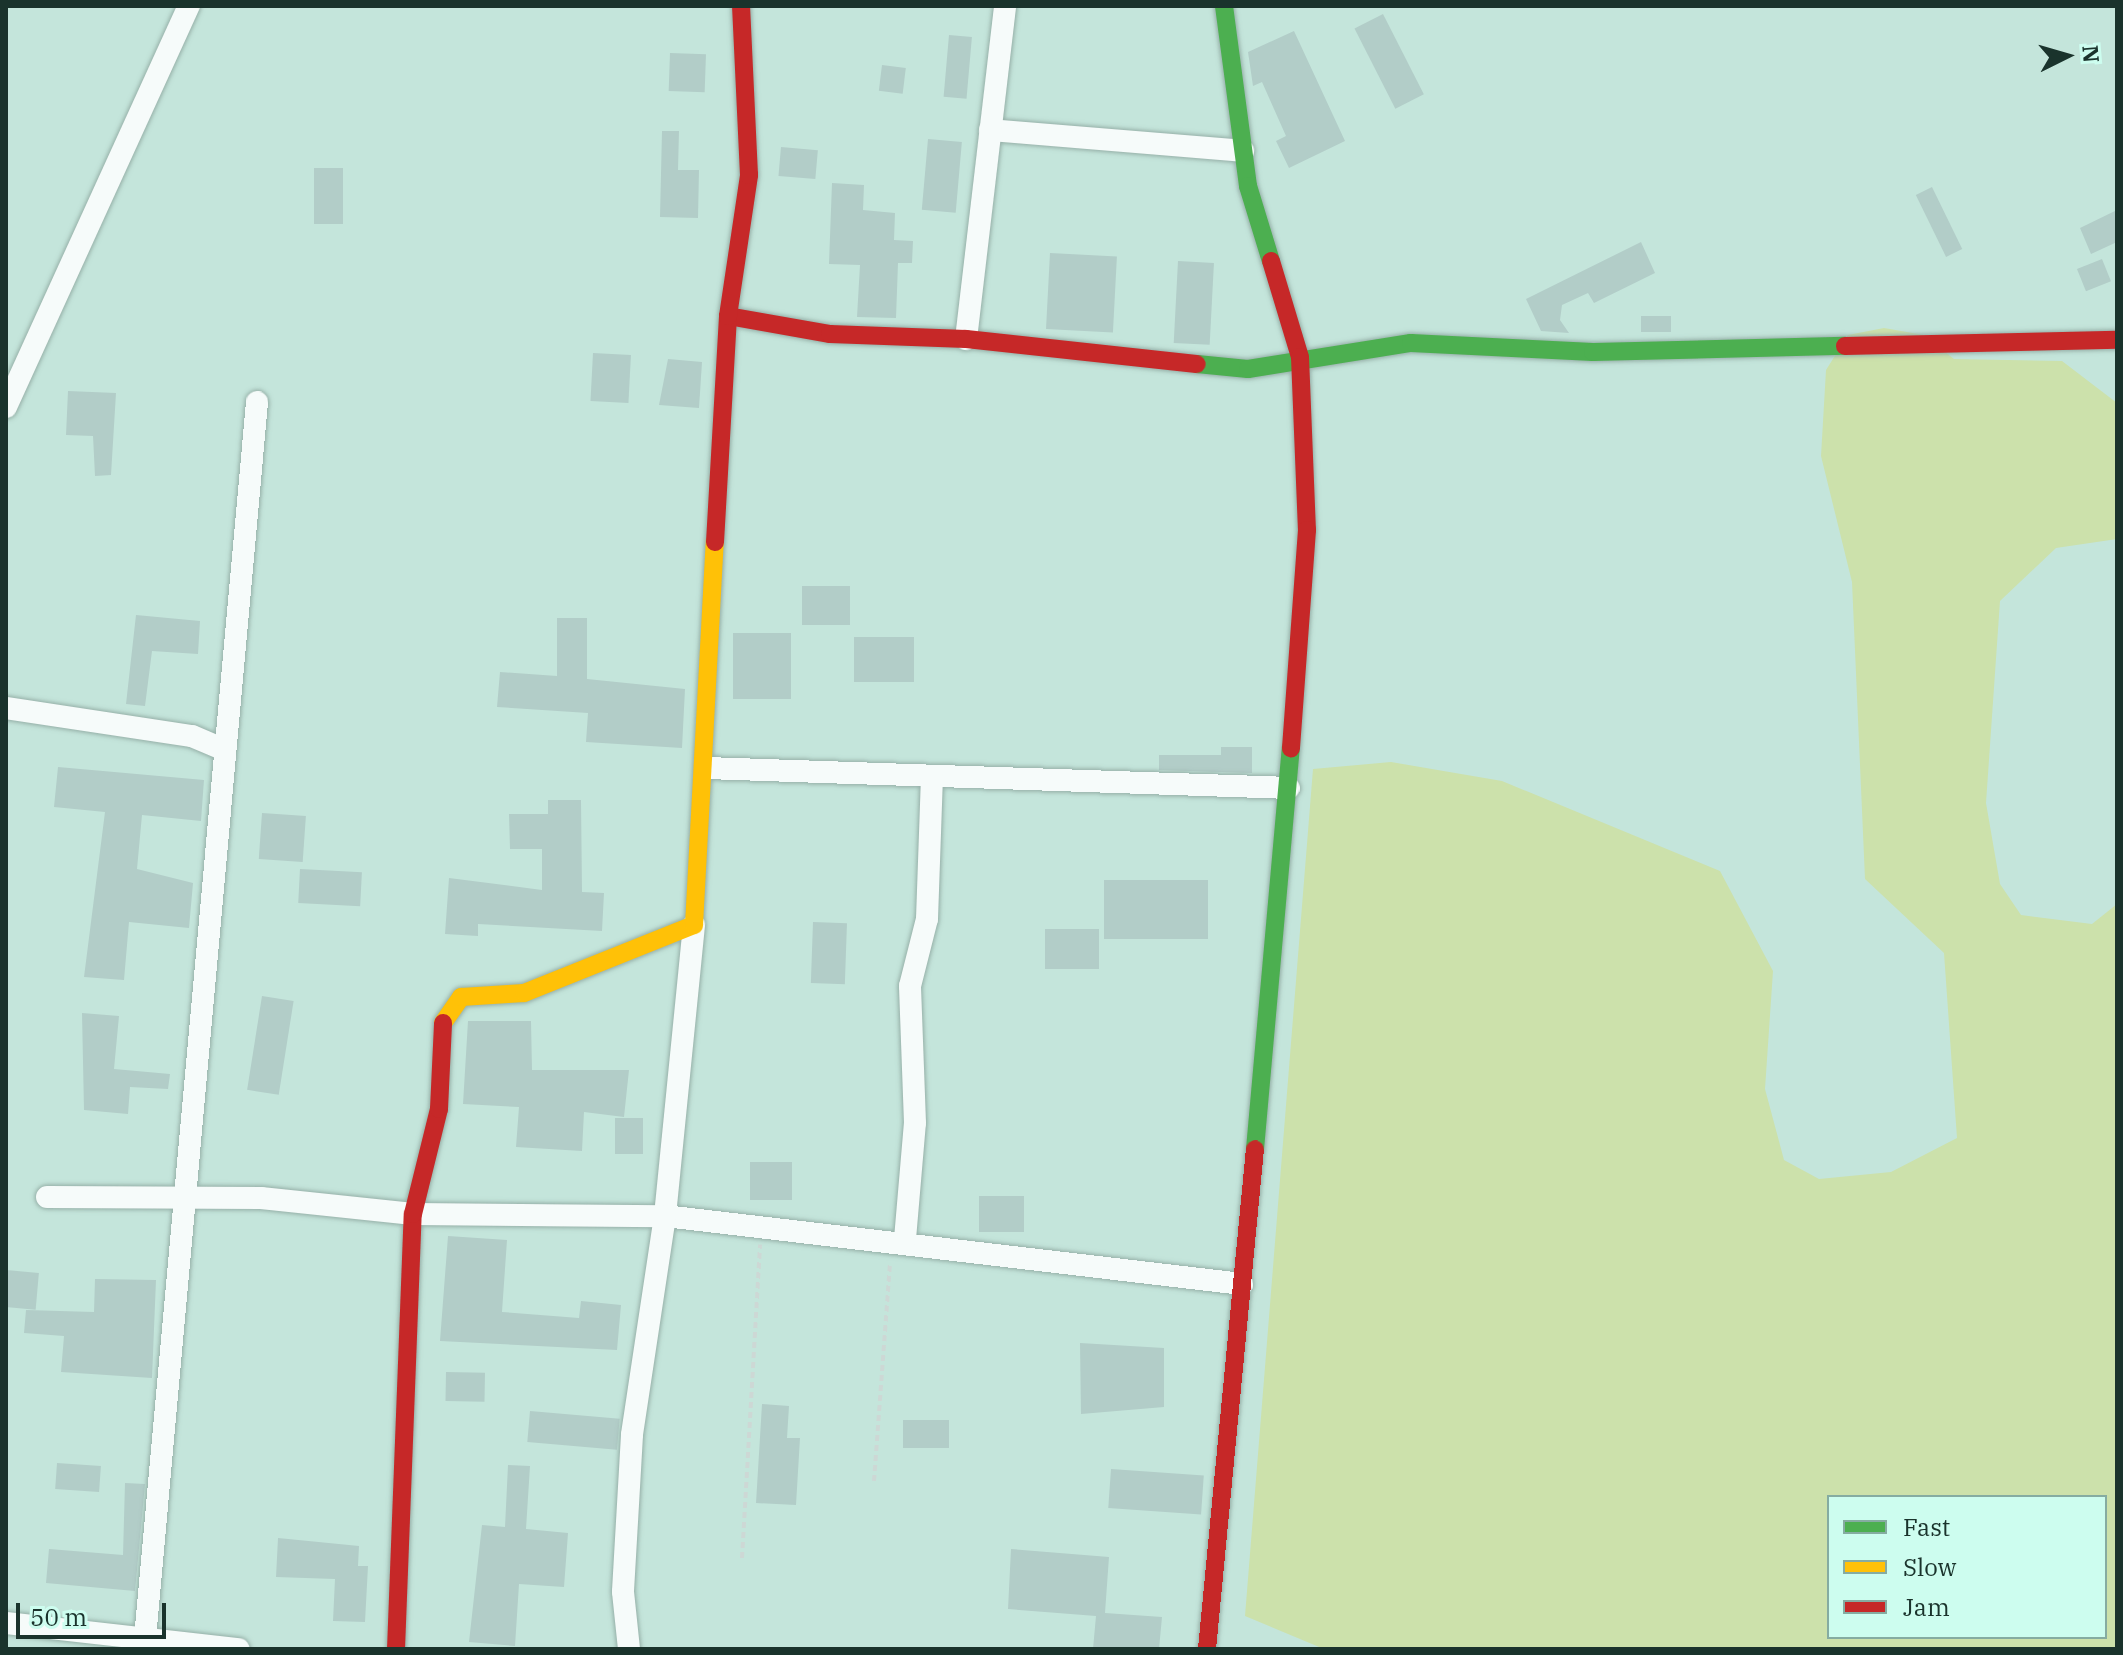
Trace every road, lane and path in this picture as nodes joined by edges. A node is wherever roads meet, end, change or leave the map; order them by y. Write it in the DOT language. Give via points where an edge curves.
graph roads {
  1 [pos="189,6"];
  2 [pos="741,6"];
  3 [pos="1005,6"];
  4 [pos="1224,6"];
  5 [pos="990,130"];
  6 [pos="1243,151"];
  7 [pos="728,316"];
  8 [pos="966,339"];
  9 [pos="2117,340"];
  10 [pos="1300,357"];
  11 [pos="257,402"];
  12 [pos="6,407"];
  13 [pos="6,708"];
  14 [pos="225,750"];
  15 [pos="706,768"];
  16 [pos="932,776"];
  17 [pos="1289,788"];
  18 [pos="694,925"];
  19 [pos="185,1195"];
  20 [pos="47,1197"];
  21 [pos="413,1214"];
  22 [pos="665,1216"];
  23 [pos="762,1223"];
  24 [pos="898,1239"];
  25 [pos="1242,1284"];
  26 [pos="874,1481"];
  27 [pos="742,1558"];
  28 [pos="6,1623"];
  29 [pos="145,1642"];
  30 [pos="239,1649"];
  31 [pos="396,1649"];
  32 [pos="629,1649"];
  33 [pos="1207,1649"];
  1 -- 12 [label="street"];
  2 -- 7 [label="street" via="749,175"];
  3 -- 5 [label="street"];
  4 -- 6 [label="street"];
  5 -- 6 [label="street"];
  5 -- 8 [label="street"];
  6 -- 10 [label="street"];
  7 -- 8 [label="street" via="830,334"];
  7 -- 15 [label="street" via="704,653"];
  8 -- 10 [label="street" via="1248,369"];
  9 -- 10 [label="street" via="1593,352 1411,343"];
  10 -- 17 [label="street" via="1307,530"];
  11 -- 14 [label="street"];
  13 -- 14 [label="street" via="192,736"];
  14 -- 19 [label="street"];
  15 -- 16 [label="street"];
  15 -- 18 [label="street"];
  16 -- 17 [label="street"];
  16 -- 24 [label="street" via="927,919 910,986 915,1123"];
  17 -- 25 [label="street"];
  18 -- 21 [label="street" via="524,993 461,997 443,1014 439,1109"];
  18 -- 22 [label="street"];
  19 -- 20 [label="street"];
  19 -- 21 [label="street"];
  19 -- 29 [label="street"];
  21 -- 22 [label="street"];
  21 -- 31 [label="street"];
  22 -- 23 [label="street"];
  22 -- 32 [label="street" via="632,1435 623,1592"];
  23 -- 24 [label="street"];
  23 -- 27 [label="path"];
  24 -- 25 [label="street"];
  24 -- 26 [label="path"];
  25 -- 33 [label="street"];
  28 -- 29 [label="street"];
  29 -- 30 [label="street"];
}
